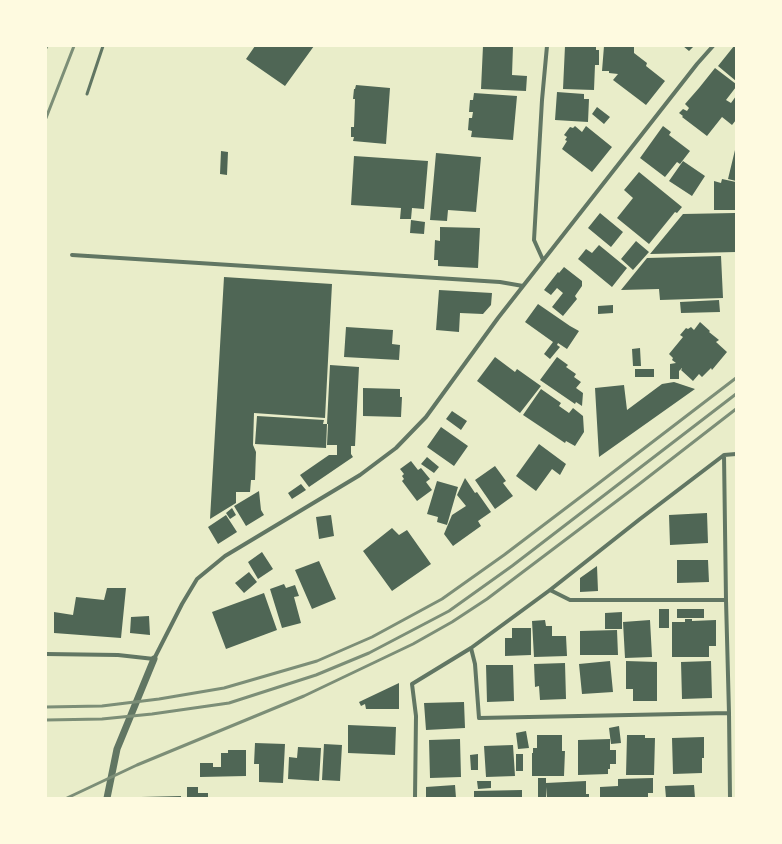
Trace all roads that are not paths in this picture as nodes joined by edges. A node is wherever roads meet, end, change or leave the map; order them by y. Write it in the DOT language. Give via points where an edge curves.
graph roads {
  1 [pos="103,46"];
  2 [pos="547,46"];
  3 [pos="713,46"];
  4 [pos="87,94"];
  5 [pos="72,255"];
  6 [pos="543,260"];
  7 [pos="523,286"];
  8 [pos="736,454"];
  9 [pos="724,455"];
  10 [pos="550,590"];
  11 [pos="726,600"];
  12 [pos="472,648"];
  13 [pos="46,654"];
  14 [pos="154,659"];
  15 [pos="729,713"];
  16 [pos="107,798"];
  17 [pos="415,798"];
  18 [pos="730,798"];
  1 -- 4 [label="lane"];
  2 -- 6 [label="street" via="534,240"];
  3 -- 6 [label="street"];
  5 -- 7 [label="street" via="500,282"];
  6 -- 7 [label="street"];
  7 -- 14 [label="street" via="426,417 396,448 360,475 225,556 197,578"];
  8 -- 9 [label="street"];
  9 -- 10 [label="street"];
  9 -- 11 [label="street"];
  10 -- 11 [label="street" via="570,600"];
  10 -- 12 [label="street"];
  11 -- 15 [label="street"];
  12 -- 15 [label="street" via="479,718"];
  12 -- 17 [label="street" via="412,684 416,716"];
  13 -- 14 [label="street" via="118,655"];
  14 -- 16 [label="street" via="117,749"];
  15 -- 18 [label="street"];
}
